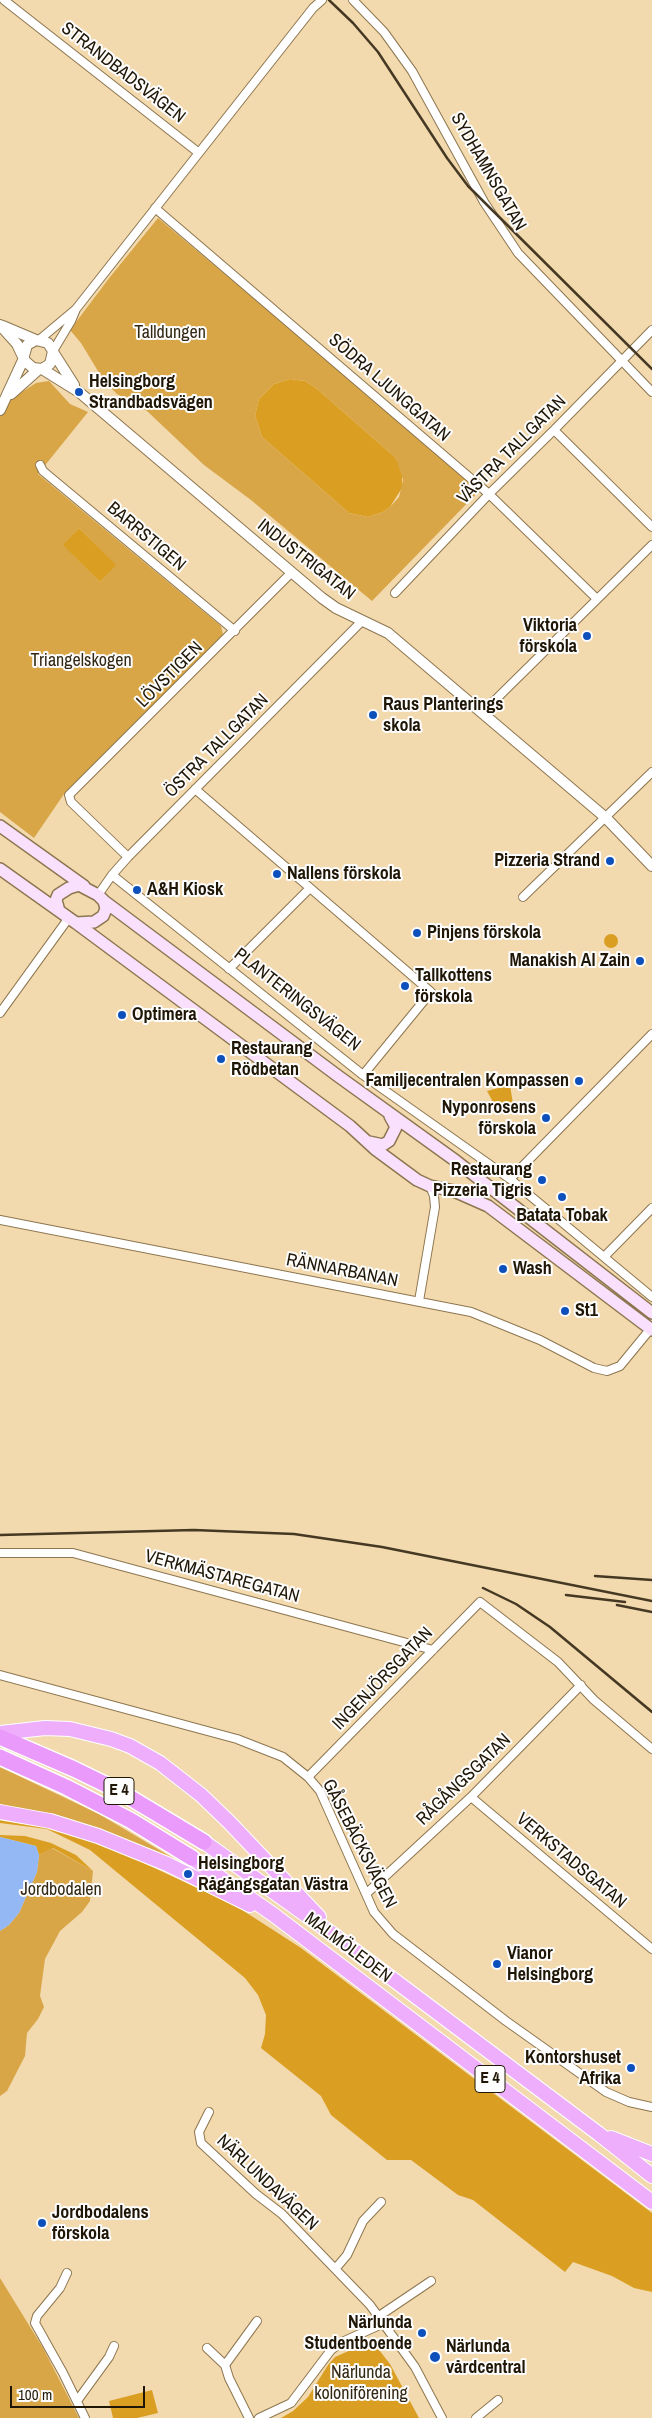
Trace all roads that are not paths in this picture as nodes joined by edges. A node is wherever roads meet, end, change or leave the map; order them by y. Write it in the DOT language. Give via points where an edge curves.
graph roads {
  1 [pos="4,0"];
  2 [pos="322,0"];
  3 [pos="353,0"];
  4 [pos="199,153"];
  5 [pos="155,208"];
  6 [pos="76,309"];
  7 [pos="0,325"];
  8 [pos="652,330"];
  9 [pos="38,340"];
  10 [pos="53,352"];
  11 [pos="24,357"];
  12 [pos="621,362"];
  13 [pos="41,369"];
  14 [pos="79,392"];
  15 [pos="652,392"];
  16 [pos="7,398"];
  17 [pos="0,410"];
  18 [pos="554,430"];
  19 [pos="40,465"];
  20 [pos="489,494"];
  21 [pos="652,526"];
  22 [pos="652,545"];
  23 [pos="292,572"];
  24 [pos="396,593"];
  25 [pos="597,599"];
  26 [pos="362,621"];
  27 [pos="235,631"];
  28 [pos="482,713"];
  29 [pos="652,772"];
  30 [pos="195,789"];
  31 [pos="606,818"];
  32 [pos="0,826"];
  33 [pos="128,858"];
  34 [pos="652,866"];
  35 [pos="0,869"];
  36 [pos="112,875"];
  37 [pos="84,886"];
  38 [pos="309,889"];
  39 [pos="523,897"];
  40 [pos="101,898"];
  41 [pos="59,911"];
  42 [pos="72,921"];
  43 [pos="229,969"];
  44 [pos="0,1012"];
  45 [pos="652,1034"];
  46 [pos="363,1075"];
  47 [pos="383,1110"];
  48 [pos="367,1141"];
  49 [pos="510,1179"];
  50 [pos="430,1186"];
  51 [pos="652,1208"];
  52 [pos="0,1220"];
  53 [pos="604,1257"];
  54 [pos="652,1297"];
  55 [pos="420,1301"];
  56 [pos="652,1313"];
  57 [pos="651,1329"];
  58 [pos="0,1554"];
  59 [pos="433,1650"];
  60 [pos="0,1675"];
  61 [pos="580,1685"];
  62 [pos="0,1733"];
  63 [pos="0,1738"];
  64 [pos="652,1749"];
  65 [pos="0,1757"];
  66 [pos="308,1777"];
  67 [pos="471,1797"];
  68 [pos="0,1812"];
  69 [pos="204,1842"];
  70 [pos="192,1858"];
  71 [pos="367,1893"];
  72 [pos="274,1915"];
  73 [pos="334,1935"];
  74 [pos="652,1949"];
  75 [pos="652,2107"];
  76 [pos="210,2112"];
  77 [pos="599,2134"];
  78 [pos="652,2154"];
  79 [pos="652,2176"];
  80 [pos="381,2202"];
  81 [pos="652,2202"];
  82 [pos="336,2268"];
  83 [pos="67,2273"];
  84 [pos="431,2282"];
  85 [pos="381,2320"];
  86 [pos="257,2321"];
  87 [pos="114,2346"];
  88 [pos="207,2348"];
  89 [pos="225,2365"];
  90 [pos="77,2400"];
  91 [pos="498,2400"];
  92 [pos="85,2418"];
  93 [pos="249,2418"];
  94 [pos="259,2418"];
  95 [pos="442,2418"];
  96 [pos="476,2418"];
  1 -- 4 [label="street, STRANDBADSVÄGEN"];
  2 -- 4 [label="street"];
  3 -- 12 [label="street, SYDHAMNSGATAN" via="384,32 412,71 484,202 518,253"];
  4 -- 5 [label="street"];
  5 -- 6 [label="street"];
  5 -- 20 [label="street, SÖDRA LJUNGGATAN"];
  6 -- 9 [label="street"];
  6 -- 10 [label="street"];
  7 -- 9 [label="street"];
  7 -- 11 [label="street"];
  8 -- 12 [label="street, VÄSTRA TALLGATAN"];
  9 -- 10 [label="street" via="48,343"];
  9 -- 11 [label="street" via="27,345"];
  10 -- 13 [label="street" via="50,364"];
  10 -- 14 [label="street, INDUSTRIGATAN"];
  11 -- 13 [label="street" via="29,366"];
  11 -- 16 [label="street"];
  12 -- 15 [label="street, SYDHAMNSGATAN"];
  12 -- 18 [label="street, VÄSTRA TALLGATAN"];
  13 -- 14 [label="street, INDUSTRIGATAN"];
  13 -- 16 [label="street"];
  14 -- 23 [label="street, INDUSTRIGATAN"];
  16 -- 17 [label="street"];
  18 -- 20 [label="street, VÄSTRA TALLGATAN"];
  18 -- 21 [label="street"];
  19 -- 27 [label="street, BARRSTIGEN" via="43,471"];
  20 -- 24 [label="street, VÄSTRA TALLGATAN"];
  20 -- 25 [label="street, SÖDRA LJUNGGATAN"];
  22 -- 25 [label="street"];
  23 -- 26 [label="street, INDUSTRIGATAN" via="336,608"];
  23 -- 27 [label="street, LÖVSTIGEN"];
  25 -- 28 [label="street"];
  26 -- 28 [label="street, INDUSTRIGATAN" via="388,632"];
  26 -- 30 [label="street, ÖSTRA TALLGATAN"];
  27 -- 33 [label="street, LÖVSTIGEN" via="70,795 69,798"];
  28 -- 31 [label="street, INDUSTRIGATAN"];
  29 -- 31 [label="street"];
  30 -- 33 [label="street, ÖSTRA TALLGATAN"];
  30 -- 38 [label="street"];
  31 -- 34 [label="street, INDUSTRIGATAN"];
  31 -- 39 [label="street"];
  32 -- 37 [label="main road"];
  33 -- 36 [label="street, ÖSTRA TALLGATAN"];
  35 -- 41 [label="main road"];
  36 -- 40 [label="street, ÖSTRA TALLGATAN"];
  36 -- 43 [label="street, PLANTERINGSVÄGEN"];
  37 -- 40 [label="main road"];
  37 -- 41 [label="main road" via="74,886 58,895"];
  38 -- 43 [label="street"];
  38 -- 46 [label="street" via="431,992"];
  40 -- 42 [label="main road" via="106,909 103,916 94,922"];
  40 -- 47 [label="main road, PLANTERINGSVÄGEN"];
  41 -- 42 [label="main road"];
  42 -- 44 [label="street"];
  42 -- 48 [label="main road"];
  43 -- 46 [label="street, PLANTERINGSVÄGEN"];
  45 -- 49 [label="street"];
  46 -- 49 [label="street, PLANTERINGSVÄGEN"];
  47 -- 48 [label="main road" via="394,1121 396,1130 386,1144"];
  47 -- 56 [label="main road, PLANTERINGSVÄGEN" via="456,1161"];
  48 -- 50 [label="main road" via="417,1180"];
  49 -- 53 [label="street, PLANTERINGSVÄGEN"];
  50 -- 55 [label="street" via="435,1207"];
  50 -- 57 [label="main road" via="454,1191 488,1206"];
  51 -- 53 [label="street"];
  52 -- 55 [label="street, RÄNNARBANAN"];
  53 -- 54 [label="street, PLANTERINGSVÄGEN"];
  55 -- 57 [label="street, RÄNNARBANAN" via="491,1319 594,1368 607,1371 620,1366"];
  58 -- 59 [label="street, VERKMÄSTAREGATAN" via="74,1553"];
  59 -- 61 [label="street, INGENJÖRSGATAN" via="480,1602 558,1662"];
  59 -- 66 [label="street, INGENJÖRSGATAN"];
  60 -- 66 [label="street, GÅSEBÄCKSVÄGEN" via="236,1739 284,1757"];
  61 -- 64 [label="street"];
  61 -- 67 [label="street, RÅGÅNGSGATAN"];
  62 -- 73 [label="highway" via="70,1729 130,1746 160,1763 230,1823 305,1900"];
  63 -- 69 [label="highway, MALMÖLEDEN / E 4" via="119,1791"];
  65 -- 70 [label="highway, MALMÖLEDEN / E 4" via="130,1820"];
  66 -- 71 [label="street, GÅSEBÄCKSVÄGEN" via="320,1791"];
  67 -- 71 [label="street, RÅGÅNGSGATAN"];
  67 -- 74 [label="street, VERKSTADSGATAN"];
  68 -- 72 [label="highway" via="50,1821 128,1847"];
  69 -- 73 [label="highway, MALMÖLEDEN / E 4"];
  70 -- 72 [label="highway, MALMÖLEDEN / E 4"];
  71 -- 75 [label="street, GÅSEBÄCKSVÄGEN" via="374,1912 393,1934 506,2021 606,2092"];
  72 -- 81 [label="highway, MALMÖLEDEN / E 4"];
  73 -- 77 [label="highway, MALMÖLEDEN / E 4"];
  76 -- 82 [label="street, NÄRLUNDAVÄGEN" via="199,2132 201,2143 282,2214"];
  77 -- 78 [label="highway"];
  77 -- 79 [label="highway, MALMÖLEDEN / E 4"];
  80 -- 82 [label="street" via="363,2221"];
  82 -- 85 [label="street, NÄRLUNDAVÄGEN"];
  83 -- 90 [label="street" via="35,2323"];
  84 -- 85 [label="street"];
  85 -- 94 [label="street" via="331,2350 292,2403"];
  85 -- 95 [label="street, NÄRLUNDAVÄGEN" via="415,2367"];
  86 -- 89 [label="street"];
  87 -- 90 [label="street"];
  88 -- 89 [label="street"];
  89 -- 93 [label="street"];
  90 -- 92 [label="street"];
  91 -- 96 [label="street"];
}
